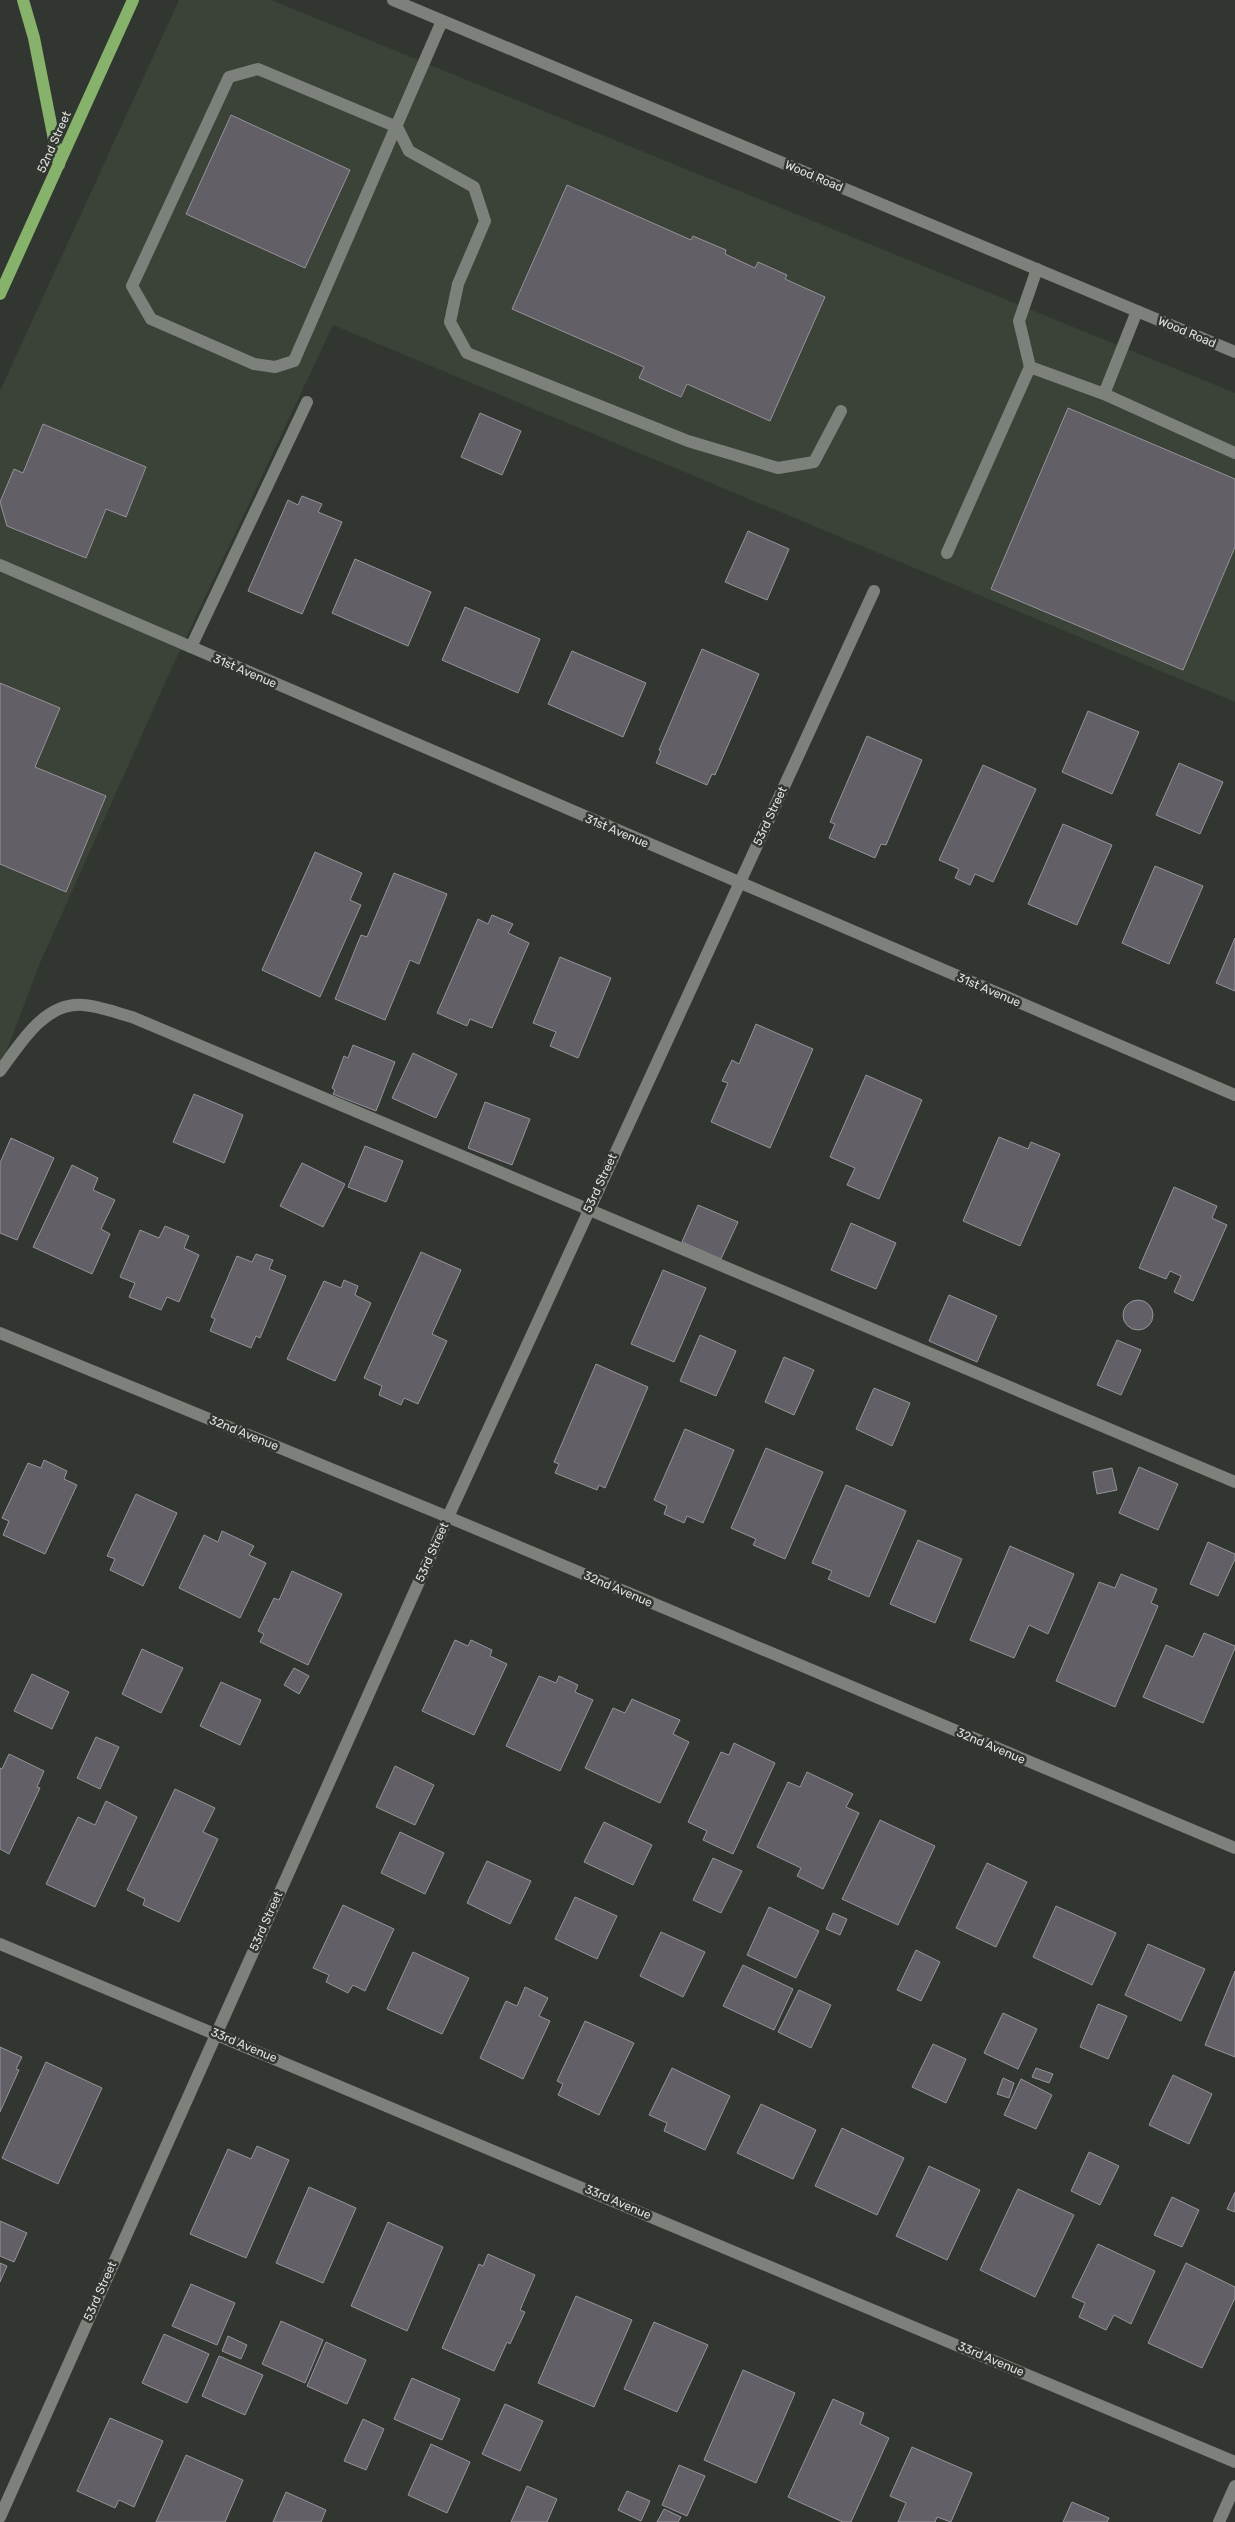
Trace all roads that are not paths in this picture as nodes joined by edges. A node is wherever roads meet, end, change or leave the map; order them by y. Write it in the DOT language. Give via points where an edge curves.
graph roads {
  1 [pos="24,0"];
  2 [pos="133,0"];
  3 [pos="392,0"];
  4 [pos="442,20"];
  5 [pos="397,127"];
  6 [pos="59,164"];
  7 [pos="1037,269"];
  8 [pos="0,294"];
  9 [pos="1137,311"];
  10 [pos="1235,352"];
  11 [pos="1030,367"];
  12 [pos="1104,394"];
  13 [pos="307,402"];
  14 [pos="841,411"];
  15 [pos="1235,453"];
  16 [pos="946,553"];
  17 [pos="0,565"];
  18 [pos="874,591"];
  19 [pos="190,647"];
  20 [pos="739,883"];
  21 [pos="0,1071"];
  22 [pos="1235,1095"];
  23 [pos="588,1209"];
  24 [pos="0,1332"];
  25 [pos="1235,1482"];
  26 [pos="448,1517"];
  27 [pos="1235,1848"];
  28 [pos="0,1944"];
  29 [pos="215,2033"];
  30 [pos="1235,2462"];
  31 [pos="1235,2486"];
  32 [pos="0,2517"];
  33 [pos="1219,2522"];
  1 -- 6 [label="main road"];
  2 -- 6 [label="main road, 52nd Street"];
  3 -- 4 [label="street, Wood Road"];
  4 -- 5 [label="street"];
  4 -- 7 [label="street, Wood Road"];
  5 -- 5 [label="street" via="294,361 275,368 254,364 151,319 132,286 229,78 258,69"];
  5 -- 14 [label="street" via="409,150 474,187 485,221 458,284 450,322 466,353 688,441 778,468 814,462"];
  6 -- 8 [label="main road, 52nd Street"];
  7 -- 9 [label="street, Wood Road"];
  7 -- 11 [label="street" via="1019,321"];
  9 -- 10 [label="street, Wood Road"];
  9 -- 12 [label="street"];
  11 -- 12 [label="street"];
  11 -- 16 [label="street"];
  12 -- 15 [label="street"];
  13 -- 19 [label="street"];
  17 -- 19 [label="street, 31st Avenue"];
  18 -- 20 [label="street, 53rd Street"];
  19 -- 20 [label="street, 31st Avenue"];
  20 -- 22 [label="street, 31st Avenue"];
  20 -- 23 [label="street, 53rd Street"];
  21 -- 23 [label="street" via="28,1034 53,1011 82,1004 132,1017"];
  23 -- 25 [label="street"];
  23 -- 26 [label="street, 53rd Street"];
  24 -- 26 [label="street, 32nd Avenue"];
  26 -- 27 [label="street, 32nd Avenue"];
  26 -- 29 [label="street, 53rd Street"];
  28 -- 29 [label="street, 33rd Avenue"];
  29 -- 30 [label="street, 33rd Avenue"];
  29 -- 32 [label="street, 53rd Street"];
  31 -- 33 [label="street"];
}
